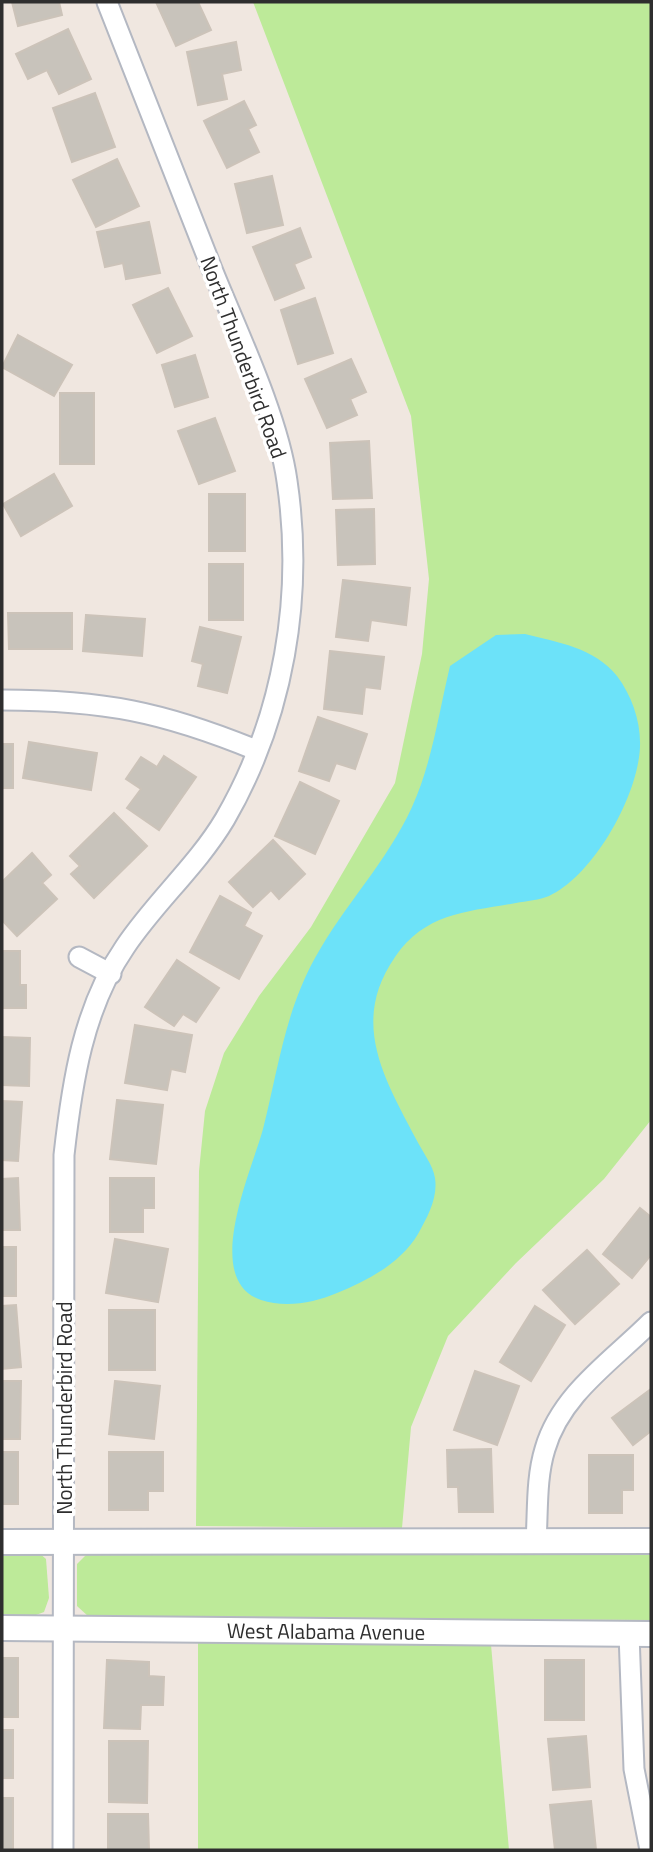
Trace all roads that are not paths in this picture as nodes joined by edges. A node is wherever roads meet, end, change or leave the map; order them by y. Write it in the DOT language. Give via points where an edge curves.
graph roads {
  1 [pos="107,2"];
  2 [pos="2,700"];
  3 [pos="256,751"];
  4 [pos="79,957"];
  5 [pos="111,974"];
  6 [pos="651,1322"];
  7 [pos="64,1541"];
  8 [pos="536,1541"];
  9 [pos="651,1541"];
  10 [pos="2,1542"];
  11 [pos="64,1627"];
  12 [pos="2,1628"];
  13 [pos="640,1634"];
  14 [pos="62,1850"];
  15 [pos="650,1850"];
  1 -- 3 [label="street, North Thunderbird Road" via="266,407 287,479 292,618 280,678"];
  2 -- 3 [label="street" via="126,707 204,729"];
  3 -- 5 [label="street, North Thunderbird Road" via="225,818 124,947"];
  4 -- 5 [label="street"];
  5 -- 7 [label="street, North Thunderbird Road" via="96,1001 83,1043 64,1154"];
  6 -- 8 [label="street" via="586,1383 550,1436 542,1465"];
  7 -- 8 [label="street"];
  7 -- 10 [label="street"];
  7 -- 11 [label="street, North Thunderbird Road"];
  8 -- 9 [label="street"];
  11 -- 12 [label="street, West Alabama Avenue"];
  11 -- 13 [label="street, West Alabama Avenue"];
  11 -- 14 [label="street, North Thunderbird Road"];
  13 -- 15 [label="street" via="634,1769"];
}
